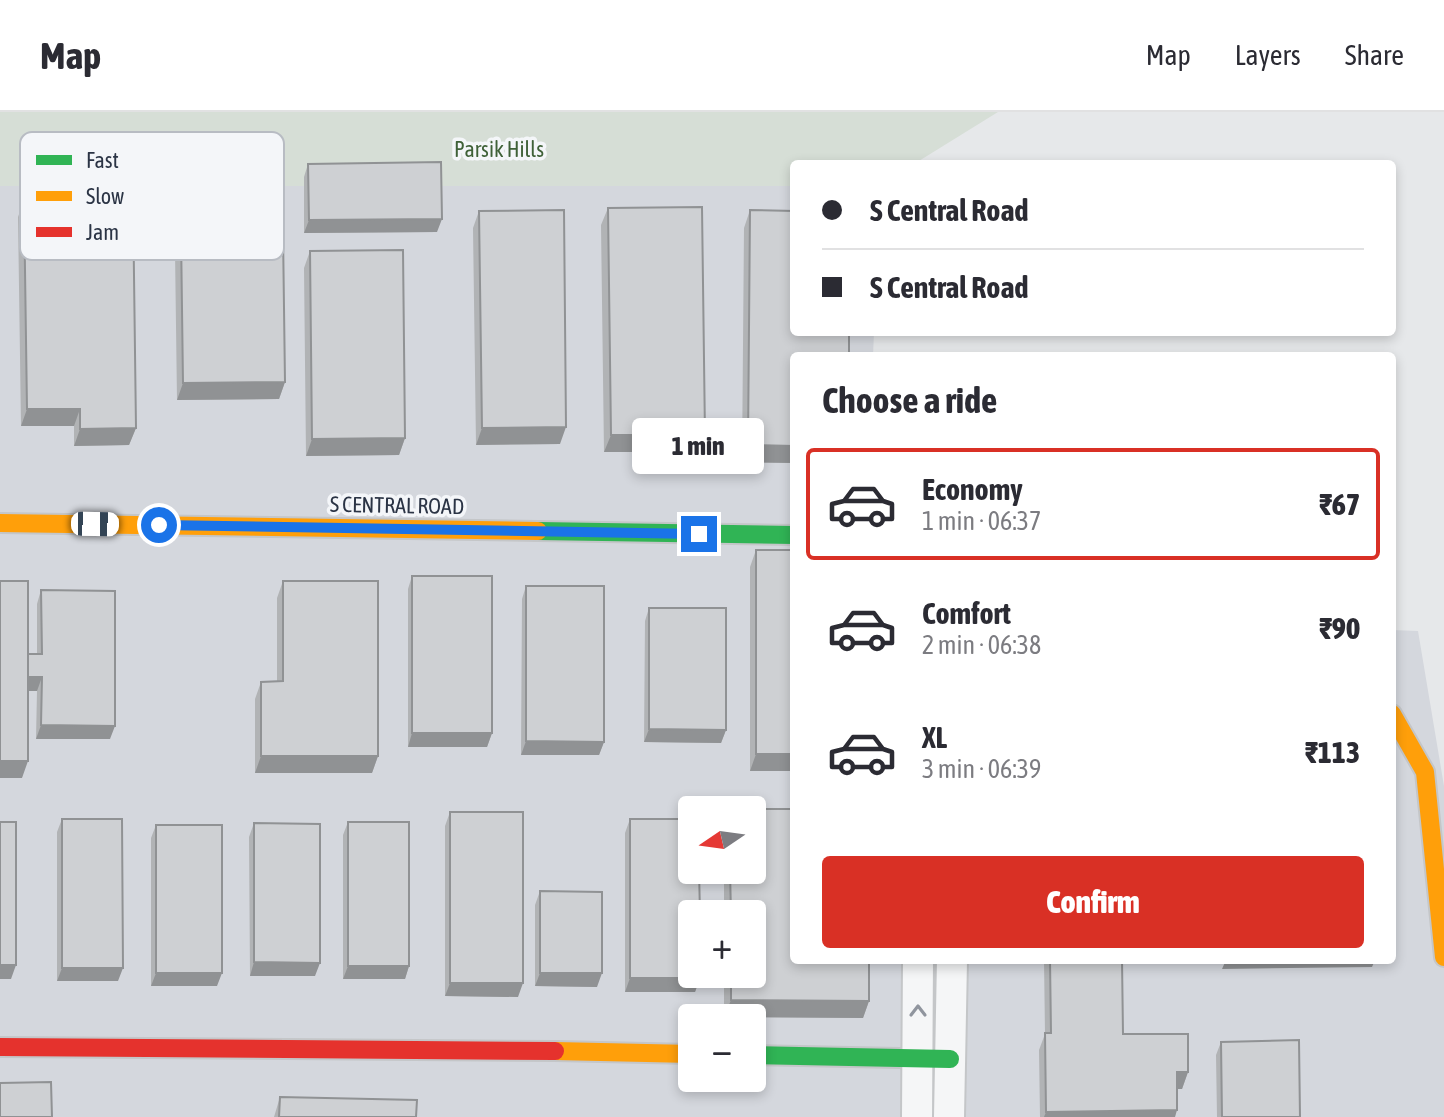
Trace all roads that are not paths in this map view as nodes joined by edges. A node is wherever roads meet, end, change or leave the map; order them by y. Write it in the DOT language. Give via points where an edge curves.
graph roads {
  1 [pos="0,523"];
  2 [pos="790,535"];
  3 [pos="1396,721"];
  4 [pos="1444,957"];
  5 [pos="918,964"];
  6 [pos="952,964"];
  7 [pos="0,1047"];
  8 [pos="678,1054"];
  9 [pos="766,1055"];
  10 [pos="918,1059"];
  11 [pos="950,1059"];
  12 [pos="917,1117"];
  13 [pos="949,1117"];
  1 -- 2 [label="street, S CENTRAL ROAD"];
  3 -- 4 [label="street" via="1425,772"];
  10 -- 5 [label="street, one-way"];
  6 -- 11 [label="street"];
  7 -- 8 [label="street"];
  9 -- 10 [label="street"];
  10 -- 11 [label="street"];
  10 -- 12 [label="street"];
  11 -- 13 [label="street"];
}
